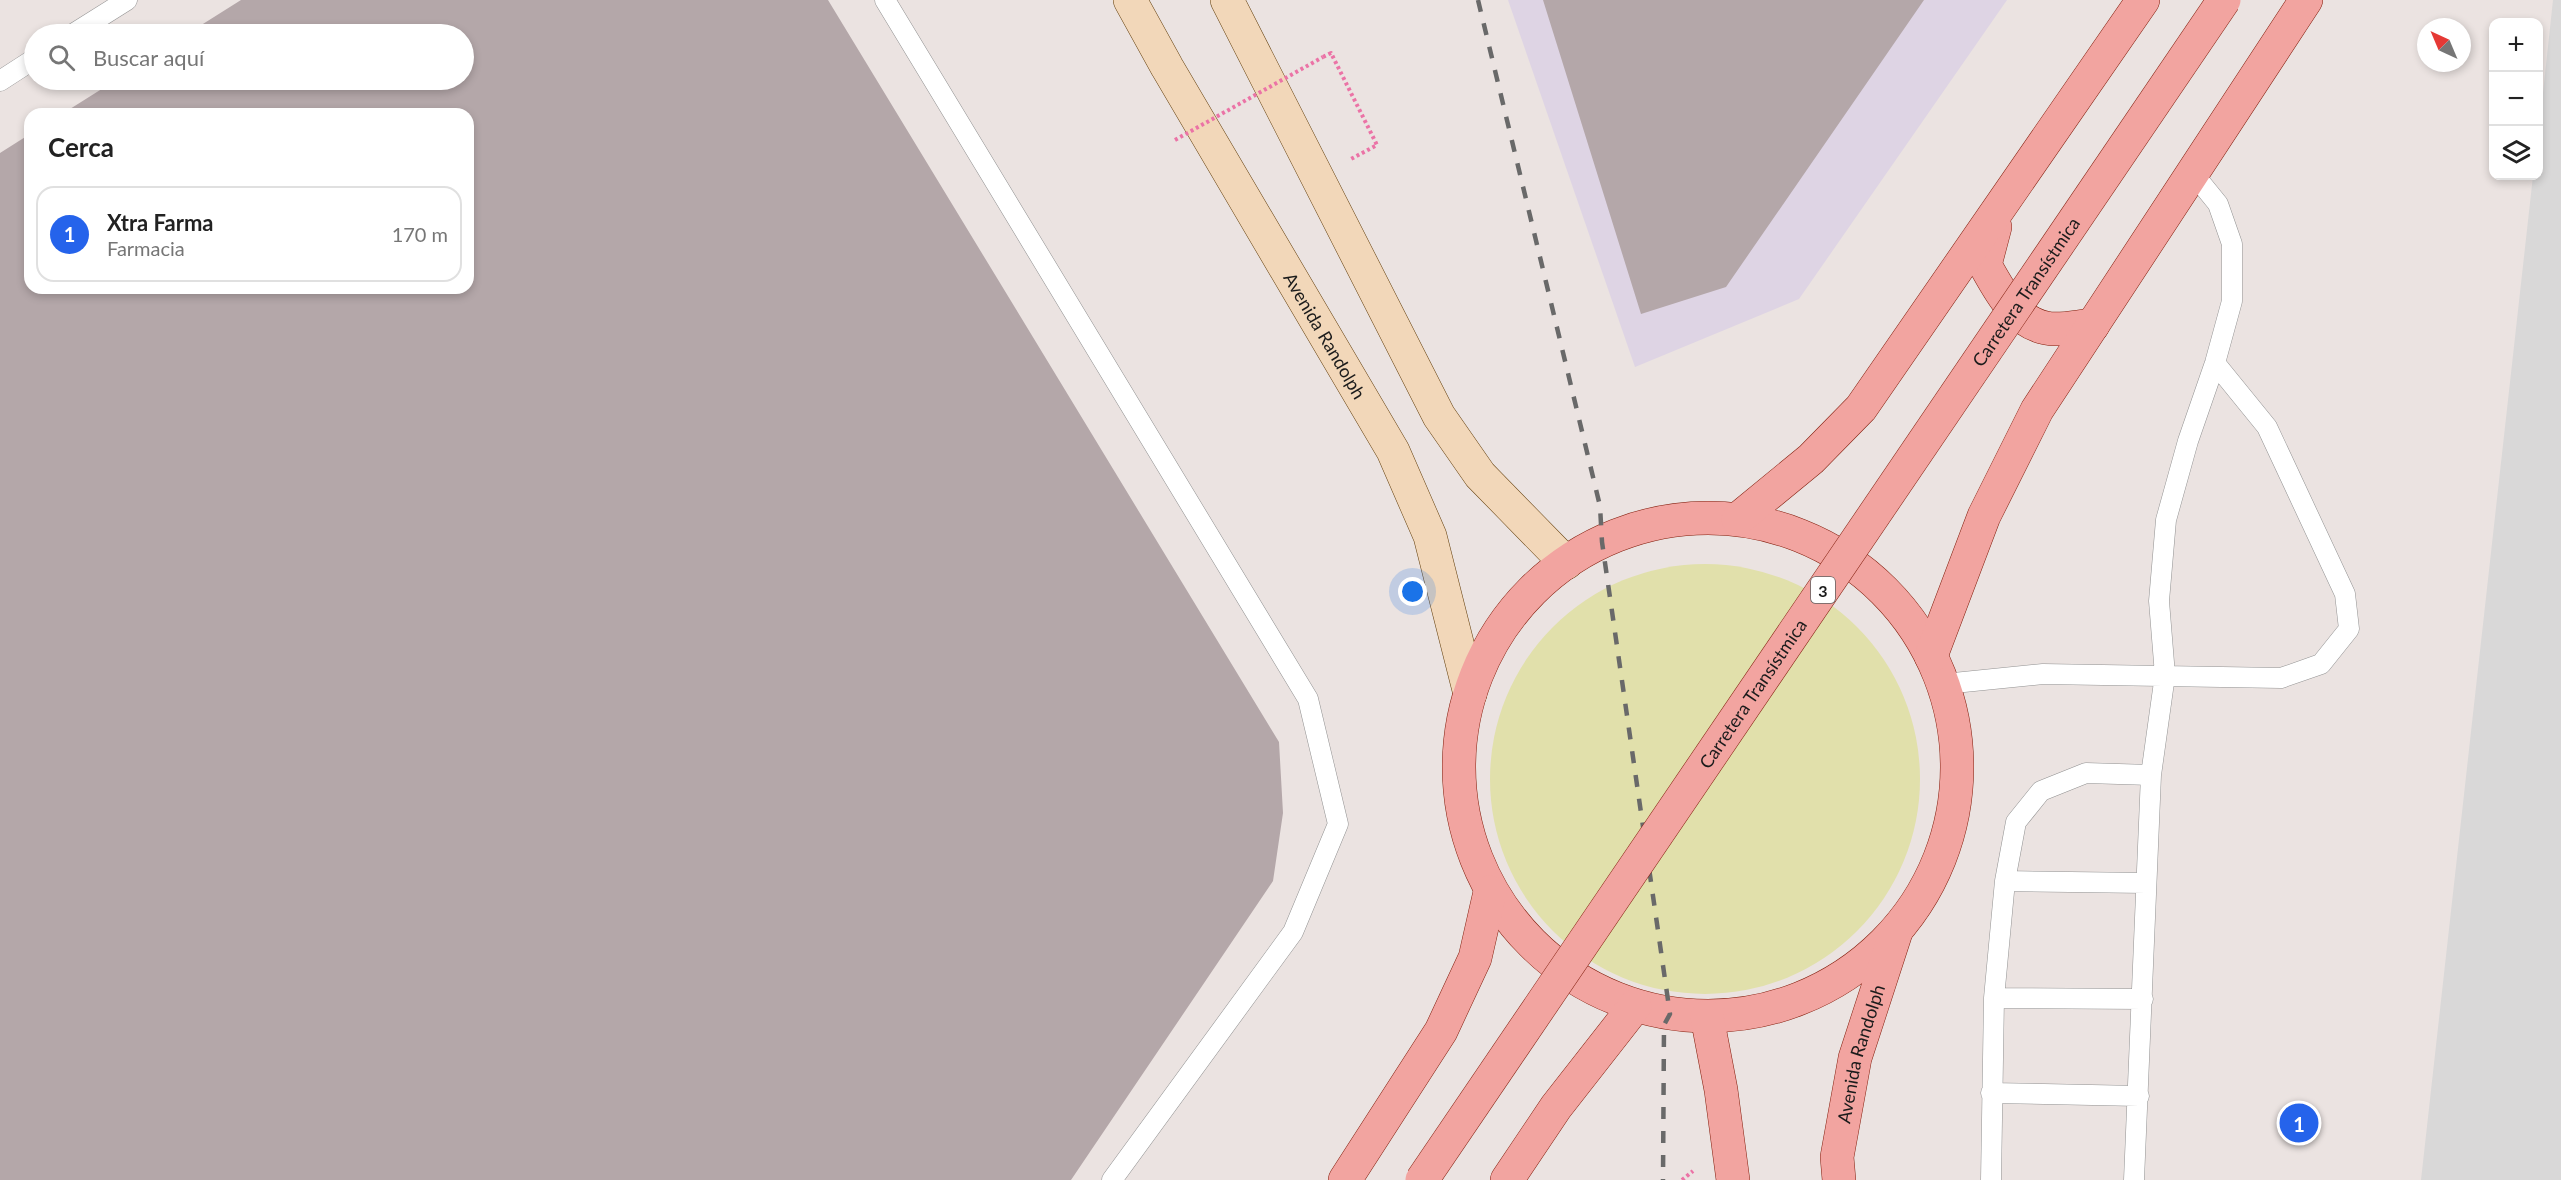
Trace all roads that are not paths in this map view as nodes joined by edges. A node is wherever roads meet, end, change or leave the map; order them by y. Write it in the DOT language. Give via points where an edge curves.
graph roads {
  1 [pos="127,0"];
  2 [pos="885,0"];
  3 [pos="1131,0"];
  4 [pos="1227,0"];
  5 [pos="2143,0"];
  6 [pos="2224,0"];
  7 [pos="2306,0"];
  8 [pos="89,24"];
  9 [pos="24,65"];
  10 [pos="0,81"];
  11 [pos="2192,172"];
  12 [pos="2000,208"];
  13 [pos="2094,325"];
  14 [pos="2215,363"];
  15 [pos="1738,519"];
  16 [pos="1566,563"];
  17 [pos="1937,670"];
  18 [pos="2165,675"];
  19 [pos="1470,693"];
  20 [pos="2151,775"];
  21 [pos="2005,881"];
  22 [pos="2146,882"];
  23 [pos="1490,892"];
  24 [pos="1897,930"];
  25 [pos="1994,998"];
  26 [pos="2143,999"];
  27 [pos="1635,1006"];
  28 [pos="1707,1017"];
  29 [pos="1991,1093"];
  30 [pos="2139,1096"];
  31 [pos="1112,1180"];
  32 [pos="1345,1180"];
  33 [pos="1422,1180"];
  34 [pos="1507,1180"];
  35 [pos="1733,1180"];
  36 [pos="1839,1180"];
  37 [pos="1991,1180"];
  38 [pos="2134,1180"];
  1 -- 8 [label="lane"];
  2 -- 31 [label="lane" via="1308,699 1338,824 1293,932"];
  3 -- 19 [label="street, Avenida Randolph" via="1393,451 1430,536"];
  4 -- 16 [label="street" via="1439,417 1480,474"];
  5 -- 12 [label="main road"];
  6 -- 33 [label="main road, Carretera Transístmica / 3, bridge"];
  7 -- 11 [label="main road"];
  9 -- 10 [label="lane"];
  11 -- 13 [label="main road"];
  11 -- 14 [label="lane" via="2218,204 2232,244 2232,301"];
  12 -- 13 [label="main road" via="1985,265 2002,295 2022,317 2046,329"];
  12 -- 15 [label="main road" via="1861,408 1811,459"];
  13 -- 17 [label="main road" via="2037,410 1984,516"];
  14 -- 18 [label="lane" via="2166,520 2159,601"];
  14 -- 18 [label="lane" via="2267,427 2345,594 2349,629 2321,664 2281,678"];
  15 -- 16 [label="main road" via="1692,518 1645,526 1602,542"];
  15 -- 17 [label="main road" via="1792,532 1842,556 1886,591 1920,634"];
  16 -- 19 [label="main road" via="1525,599 1492,643"];
  17 -- 18 [label="lane"];
  17 -- 24 [label="main road" via="1956,748 1953,813 1932,875"];
  18 -- 20 [label="lane"];
  19 -- 23 [label="main road" via="1460,744 1459,795 1470,846"];
  20 -- 21 [label="lane" via="2086,773 2041,791 2016,822"];
  20 -- 22 [label="lane"];
  21 -- 22 [label="lane"];
  21 -- 25 [label="lane"];
  22 -- 26 [label="lane"];
  23 -- 27 [label="main road" via="1518,930 1551,963 1591,989"];
  23 -- 32 [label="main road" via="1475,958 1441,1031"];
  24 -- 28 [label="main road" via="1857,966 1811,994 1760,1011"];
  24 -- 36 [label="main road, Avenida Randolph" via="1855,1058 1837,1157"];
  25 -- 26 [label="lane"];
  25 -- 29 [label="lane"];
  26 -- 30 [label="lane"];
  27 -- 28 [label="main road"];
  27 -- 34 [label="main road"];
  28 -- 35 [label="main road"];
  29 -- 30 [label="lane"];
  29 -- 37 [label="lane"];
  30 -- 38 [label="lane"];
}
